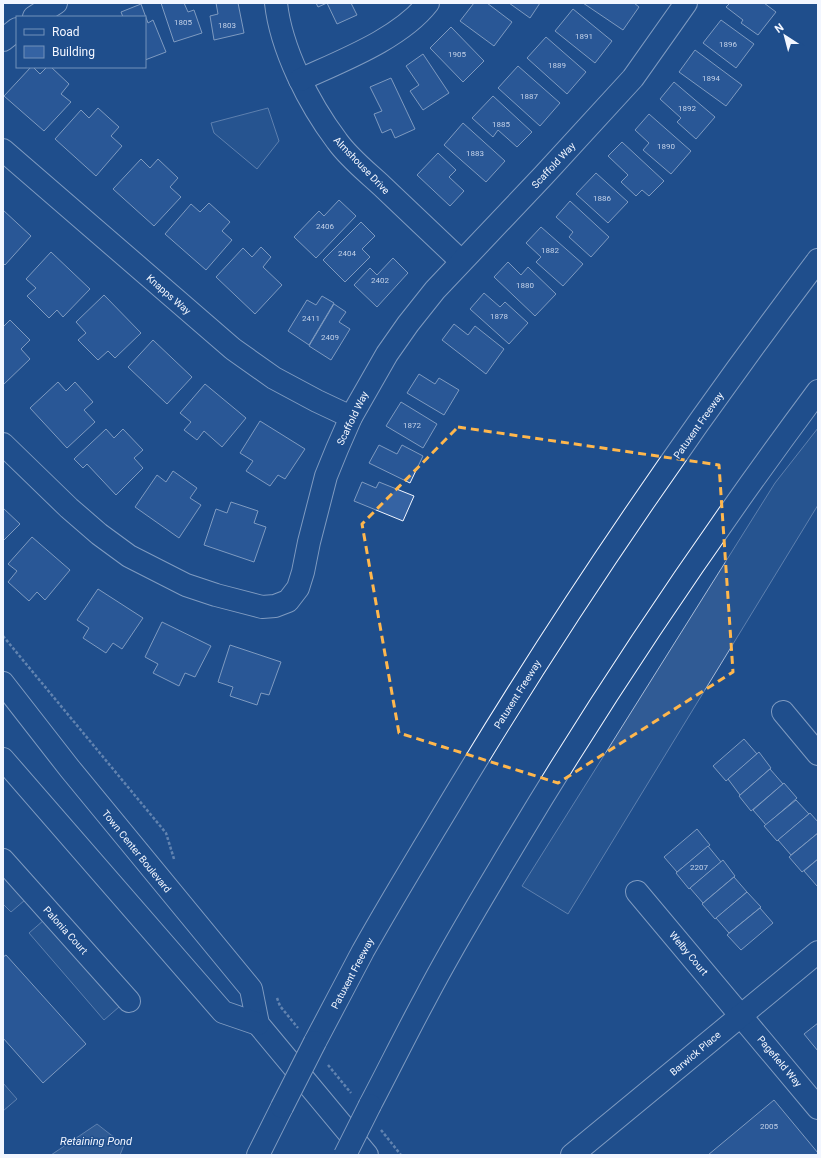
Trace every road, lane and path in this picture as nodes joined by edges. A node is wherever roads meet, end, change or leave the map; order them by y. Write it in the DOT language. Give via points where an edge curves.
graph roads {
  1 [pos="56,3"];
  2 [pos="276,3"];
  3 [pos="428,3"];
  4 [pos="686,3"];
  5 [pos="36,16"];
  6 [pos="16,30"];
  7 [pos="3,40"];
  8 [pos="300,80"];
  9 [pos="3,150"];
  10 [pos="461,261"];
  11 [pos="818,261"];
  12 [pos="818,391"];
  13 [pos="351,417"];
  14 [pos="3,444"];
  15 [pos="3,683"];
  16 [pos="783,712"];
  17 [pos="818,754"];
  18 [pos="3,759"];
  19 [pos="3,860"];
  20 [pos="637,892"];
  21 [pos="818,952"];
  22 [pos="129,1001"];
  23 [pos="741,1015"];
  24 [pos="258,1024"];
  25 [pos="818,1108"];
  26 [pos="258,1155"];
  27 [pos="345,1155"];
  28 [pos="366,1155"];
  29 [pos="572,1155"];
  1 -- 5 [label="main road"];
  2 -- 8 [label="main road, Almshouse Drive" via="283,39"];
  3 -- 8 [label="main road" via="406,24 379,42"];
  4 -- 10 [label="main road, Scaffold Way" via="633,78"];
  6 -- 7 [label="main road"];
  8 -- 10 [label="main road, Almshouse Drive" via="337,142"];
  9 -- 13 [label="main road, Knapps Way" via="233,349 274,378"];
  10 -- 13 [label="main road, Scaffold Way" via="408,324 387,354"];
  11 -- 26 [label="main road, Patuxent Freeway, bridge" via="695,428 589,582 501,719 364,950"];
  12 -- 27 [label="main road, bridge" via="755,475 564,761 425,998"];
  13 -- 14 [label="main road, Scaffold Way" via="326,476 298,588 288,601 275,606 262,607 216,596 186,585 129,556 69,508"];
  15 -- 24 [label="main road, Town Center Boulevard" via="70,769 251,989"];
  16 -- 17 [label="main road"];
  18 -- 24 [label="main road" via="223,1012"];
  19 -- 22 [label="main road, Palonia Court"];
  20 -- 23 [label="main road, Welby Court"];
  21 -- 23 [label="main road, Barwick Place"];
  23 -- 25 [label="main road, Pagefield Way"];
  23 -- 29 [label="main road, Barwick Place"];
  24 -- 28 [label="main road, Town Center Boulevard"];
}
